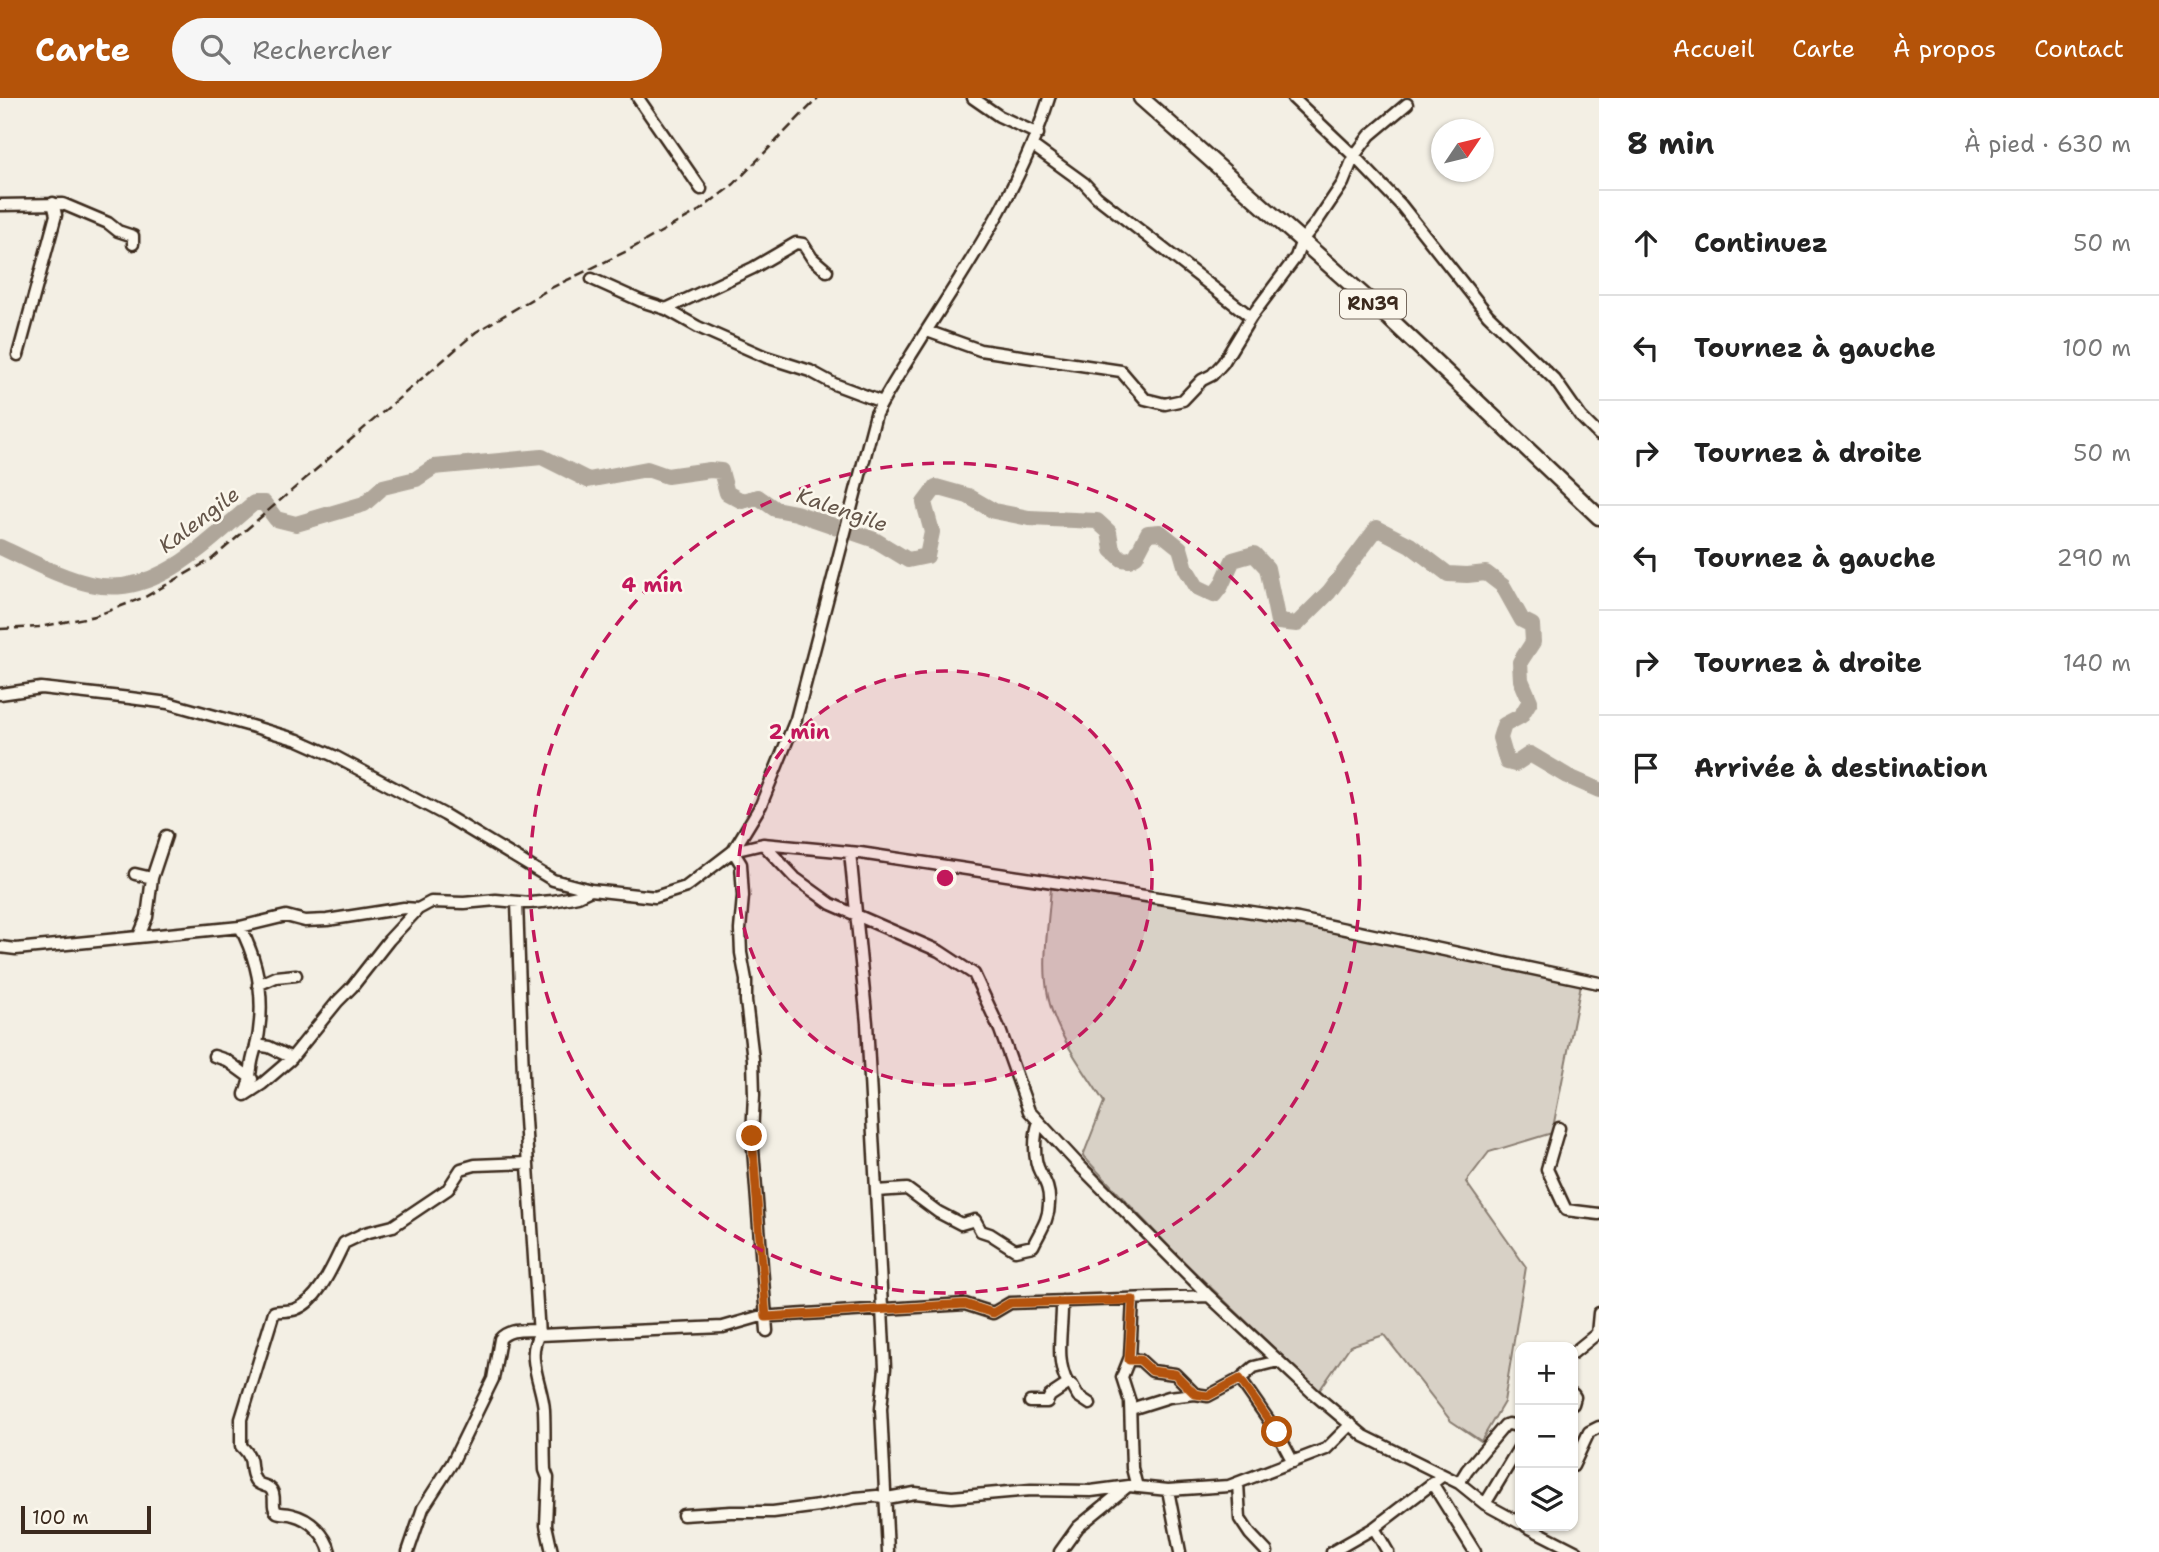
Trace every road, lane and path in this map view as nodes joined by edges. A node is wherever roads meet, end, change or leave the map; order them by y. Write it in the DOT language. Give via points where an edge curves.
graph roads {
  1 [pos="638,98"];
  2 [pos="973,98"];
  3 [pos="1049,98"];
  4 [pos="1141,98"];
  5 [pos="1293,98"];
  6 [pos="1407,104"];
  7 [pos="1038,134"];
  8 [pos="1034,146"];
  9 [pos="1354,156"];
  10 [pos="701,189"];
  11 [pos="53,203"];
  12 [pos="0,205"];
  13 [pos="1302,240"];
  14 [pos="133,244"];
  15 [pos="827,271"];
  16 [pos="592,279"];
  17 [pos="666,309"];
  18 [pos="1251,317"];
  19 [pos="927,331"];
  20 [pos="18,355"];
  21 [pos="882,402"];
  22 [pos="1599,435"];
  23 [pos="1599,517"];
  24 [pos="0,694"];
  25 [pos="166,836"];
  26 [pos="763,844"];
  27 [pos="733,850"];
  28 [pos="850,852"];
  29 [pos="135,874"];
  30 [pos="152,878"];
  31 [pos="591,890"];
  32 [pos="517,902"];
  33 [pos="418,909"];
  34 [pos="856,916"];
  35 [pos="240,927"];
  36 [pos="139,936"];
  37 [pos="0,947"];
  38 [pos="296,975"];
  39 [pos="1599,983"];
  40 [pos="258,985"];
  41 [pos="259,1031"];
  42 [pos="214,1056"];
  43 [pos="292,1058"];
  44 [pos="251,1078"];
  45 [pos="262,1084"];
  46 [pos="1040,1122"];
  47 [pos="1559,1128"];
  48 [pos="528,1163"];
  49 [pos="876,1191"];
  50 [pos="1599,1213"];
  51 [pos="1209,1296"];
  52 [pos="1133,1300"];
  53 [pos="1062,1301"];
  54 [pos="882,1309"];
  55 [pos="1599,1313"];
  56 [pos="766,1317"];
  57 [pos="767,1331"];
  58 [pos="538,1332"];
  59 [pos="1598,1333"];
  60 [pos="1578,1349"];
  61 [pos="1129,1360"];
  62 [pos="1278,1361"];
  63 [pos="1240,1379"];
  64 [pos="1068,1384"];
  65 [pos="1195,1394"];
  66 [pos="1030,1402"];
  67 [pos="1090,1404"];
  68 [pos="1131,1409"];
  69 [pos="1351,1424"];
  70 [pos="1515,1426"];
  71 [pos="1599,1427"];
  72 [pos="1515,1454"];
  73 [pos="1578,1455"];
  74 [pos="1293,1462"];
  75 [pos="1442,1476"];
  76 [pos="1238,1483"];
  77 [pos="1432,1483"];
  78 [pos="1459,1483"];
  79 [pos="1133,1486"];
  80 [pos="1168,1490"];
  81 [pos="887,1498"];
  82 [pos="1485,1504"];
  83 [pos="683,1516"];
  84 [pos="1515,1520"];
  85 [pos="1374,1528"];
  86 [pos="1536,1531"];
  87 [pos="330,1552"];
  88 [pos="408,1552"];
  89 [pos="552,1552"];
  90 [pos="888,1552"];
  91 [pos="1060,1552"];
  92 [pos="1180,1552"];
  93 [pos="1267,1552"];
  94 [pos="1332,1552"];
  95 [pos="1388,1552"];
  96 [pos="1475,1552"];
  97 [pos="1577,1552"];
  1 -- 10 [label="street"];
  2 -- 7 [label="street"];
  3 -- 7 [label="street"];
  4 -- 13 [label="highway, RN39"];
  5 -- 9 [label="street"];
  6 -- 9 [label="street" via="1370,135"];
  7 -- 8 [label="street"];
  8 -- 18 [label="street"];
  8 -- 19 [label="street" via="1015,186"];
  9 -- 13 [label="street" via="1343,183"];
  9 -- 22 [label="street" via="1401,205 1488,316 1555,380"];
  11 -- 12 [label="street"];
  11 -- 14 [label="street" via="108,223 133,236"];
  11 -- 20 [label="street" via="56,215"];
  13 -- 18 [label="street" via="1296,257"];
  13 -- 23 [label="highway, RN39"];
  15 -- 17 [label="street" via="803,244 796,243"];
  16 -- 17 [label="street"];
  17 -- 21 [label="street" via="766,357"];
  18 -- 19 [label="street" via="1212,375 1183,400 1165,404 1145,399 1121,371 980,350"];
  19 -- 21 [label="street"];
  21 -- 27 [label="street" via="796,719 761,805"];
  24 -- 31 [label="street" via="41,688 168,703 298,740 445,815 553,880"];
  25 -- 30 [label="street"];
  26 -- 27 [label="street"];
  26 -- 28 [label="street"];
  26 -- 34 [label="street" via="795,878"];
  27 -- 31 [label="street" via="686,887 655,897"];
  27 -- 56 [label="street" via="741,864 741,953 753,1059 752,1136"];
  28 -- 34 [label="street"];
  28 -- 39 [label="street" via="1298,919"];
  29 -- 30 [label="street"];
  30 -- 36 [label="street"];
  31 -- 32 [label="street" via="553,901"];
  32 -- 33 [label="street" via="431,902"];
  32 -- 48 [label="street"];
  33 -- 35 [label="street" via="327,920 286,916"];
  33 -- 43 [label="street"];
  34 -- 46 [label="street" via="939,951 974,974 1029,1111"];
  34 -- 49 [label="street"];
  35 -- 36 [label="street"];
  35 -- 40 [label="street" via="252,950"];
  36 -- 37 [label="street"];
  38 -- 40 [label="street"];
  40 -- 41 [label="street"];
  41 -- 43 [label="street" via="256,1045"];
  41 -- 44 [label="street"];
  42 -- 44 [label="street"];
  43 -- 45 [label="street"];
  44 -- 45 [label="street"];
  44 -- 45 [label="street" via="245,1095"];
  46 -- 49 [label="street" via="1035,1155 1047,1183 1049,1206 1033,1245 1015,1250 981,1231 975,1220 961,1224 908,1189"];
  46 -- 51 [label="street"];
  47 -- 50 [label="street" via="1547,1169 1566,1210"];
  48 -- 58 [label="street"];
  48 -- 87 [label="street" via="461,1169 448,1189 393,1226 344,1242 332,1270 307,1303 274,1312 241,1419 241,1446 250,1455 253,1478 272,1491 274,1509 305,1519 319,1531"];
  49 -- 54 [label="street"];
  51 -- 52 [label="street"];
  51 -- 62 [label="street"];
  52 -- 53 [label="street"];
  52 -- 61 [label="street"];
  53 -- 54 [label="street" via="1010,1303 993,1313 965,1304"];
  53 -- 64 [label="street" via="1059,1348"];
  54 -- 56 [label="street"];
  54 -- 81 [label="street" via="885,1368 881,1409"];
  55 -- 59 [label="street"];
  56 -- 57 [label="street"];
  56 -- 58 [label="street" via="723,1326"];
  58 -- 88 [label="street" via="513,1331 500,1339 494,1379 452,1463 423,1508"];
  58 -- 89 [label="street" via="534,1352 544,1408 546,1525"];
  59 -- 60 [label="street"];
  61 -- 65 [label="street" via="1140,1360 1152,1371 1175,1374"];
  61 -- 68 [label="street" via="1122,1377"];
  62 -- 63 [label="street" via="1254,1367"];
  62 -- 69 [label="street"];
  63 -- 65 [label="street" via="1208,1396"];
  63 -- 74 [label="street"];
  64 -- 66 [label="street" via="1047,1402"];
  64 -- 67 [label="street"];
  65 -- 68 [label="street"];
  68 -- 79 [label="street"];
  69 -- 74 [label="street" via="1326,1449"];
  69 -- 75 [label="street" via="1364,1436"];
  70 -- 78 [label="street" via="1505,1425"];
  71 -- 73 [label="street" via="1589,1432"];
  72 -- 82 [label="street"];
  74 -- 76 [label="street"];
  75 -- 77 [label="street"];
  75 -- 78 [label="street"];
  76 -- 80 [label="street"];
  76 -- 93 [label="street" via="1240,1519"];
  77 -- 85 [label="street"];
  77 -- 96 [label="street"];
  78 -- 82 [label="street"];
  79 -- 80 [label="street"];
  79 -- 81 [label="street" via="952,1497 915,1493"];
  79 -- 91 [label="street" via="1078,1527"];
  80 -- 92 [label="street"];
  81 -- 83 [label="street" via="855,1498 773,1512"];
  81 -- 90 [label="street"];
  82 -- 84 [label="street"];
  85 -- 94 [label="street"];
  85 -- 95 [label="street"];
  86 -- 97 [label="street"];
}
